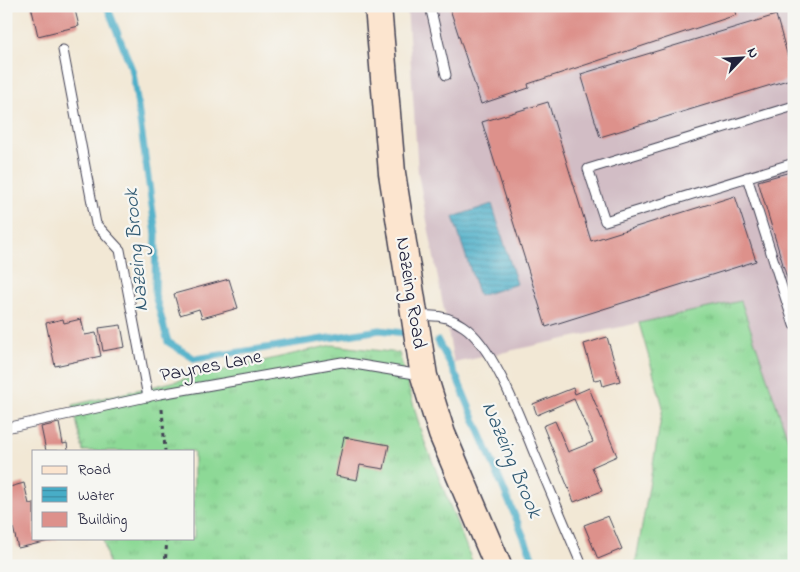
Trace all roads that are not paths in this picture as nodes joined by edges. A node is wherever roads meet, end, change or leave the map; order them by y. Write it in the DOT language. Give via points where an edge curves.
graph roads {
  1 [pos="378,6"];
  2 [pos="430,6"];
  3 [pos="63,50"];
  4 [pos="446,75"];
  5 [pos="794,106"];
  6 [pos="794,163"];
  7 [pos="747,177"];
  8 [pos="413,317"];
  9 [pos="794,325"];
  10 [pos="424,376"];
  11 [pos="148,397"];
  12 [pos="6,428"];
  13 [pos="580,561"];
  14 [pos="498,566"];
  1 -- 8 [label="main road, Nazeing Road" via="392,173"];
  2 -- 4 [label="lane"];
  3 -- 11 [label="lane" via="96,224 120,250"];
  5 -- 7 [label="lane" via="588,168 605,222"];
  6 -- 7 [label="lane"];
  7 -- 9 [label="lane"];
  8 -- 10 [label="main road, Nazeing Road"];
  8 -- 13 [label="lane" via="432,314 451,319 465,326 477,338 505,382"];
  10 -- 11 [label="lane, Paynes Lane" via="342,362"];
  10 -- 14 [label="main road, Nazeing Road" via="442,434"];
  11 -- 12 [label="lane, Paynes Lane"];
}
